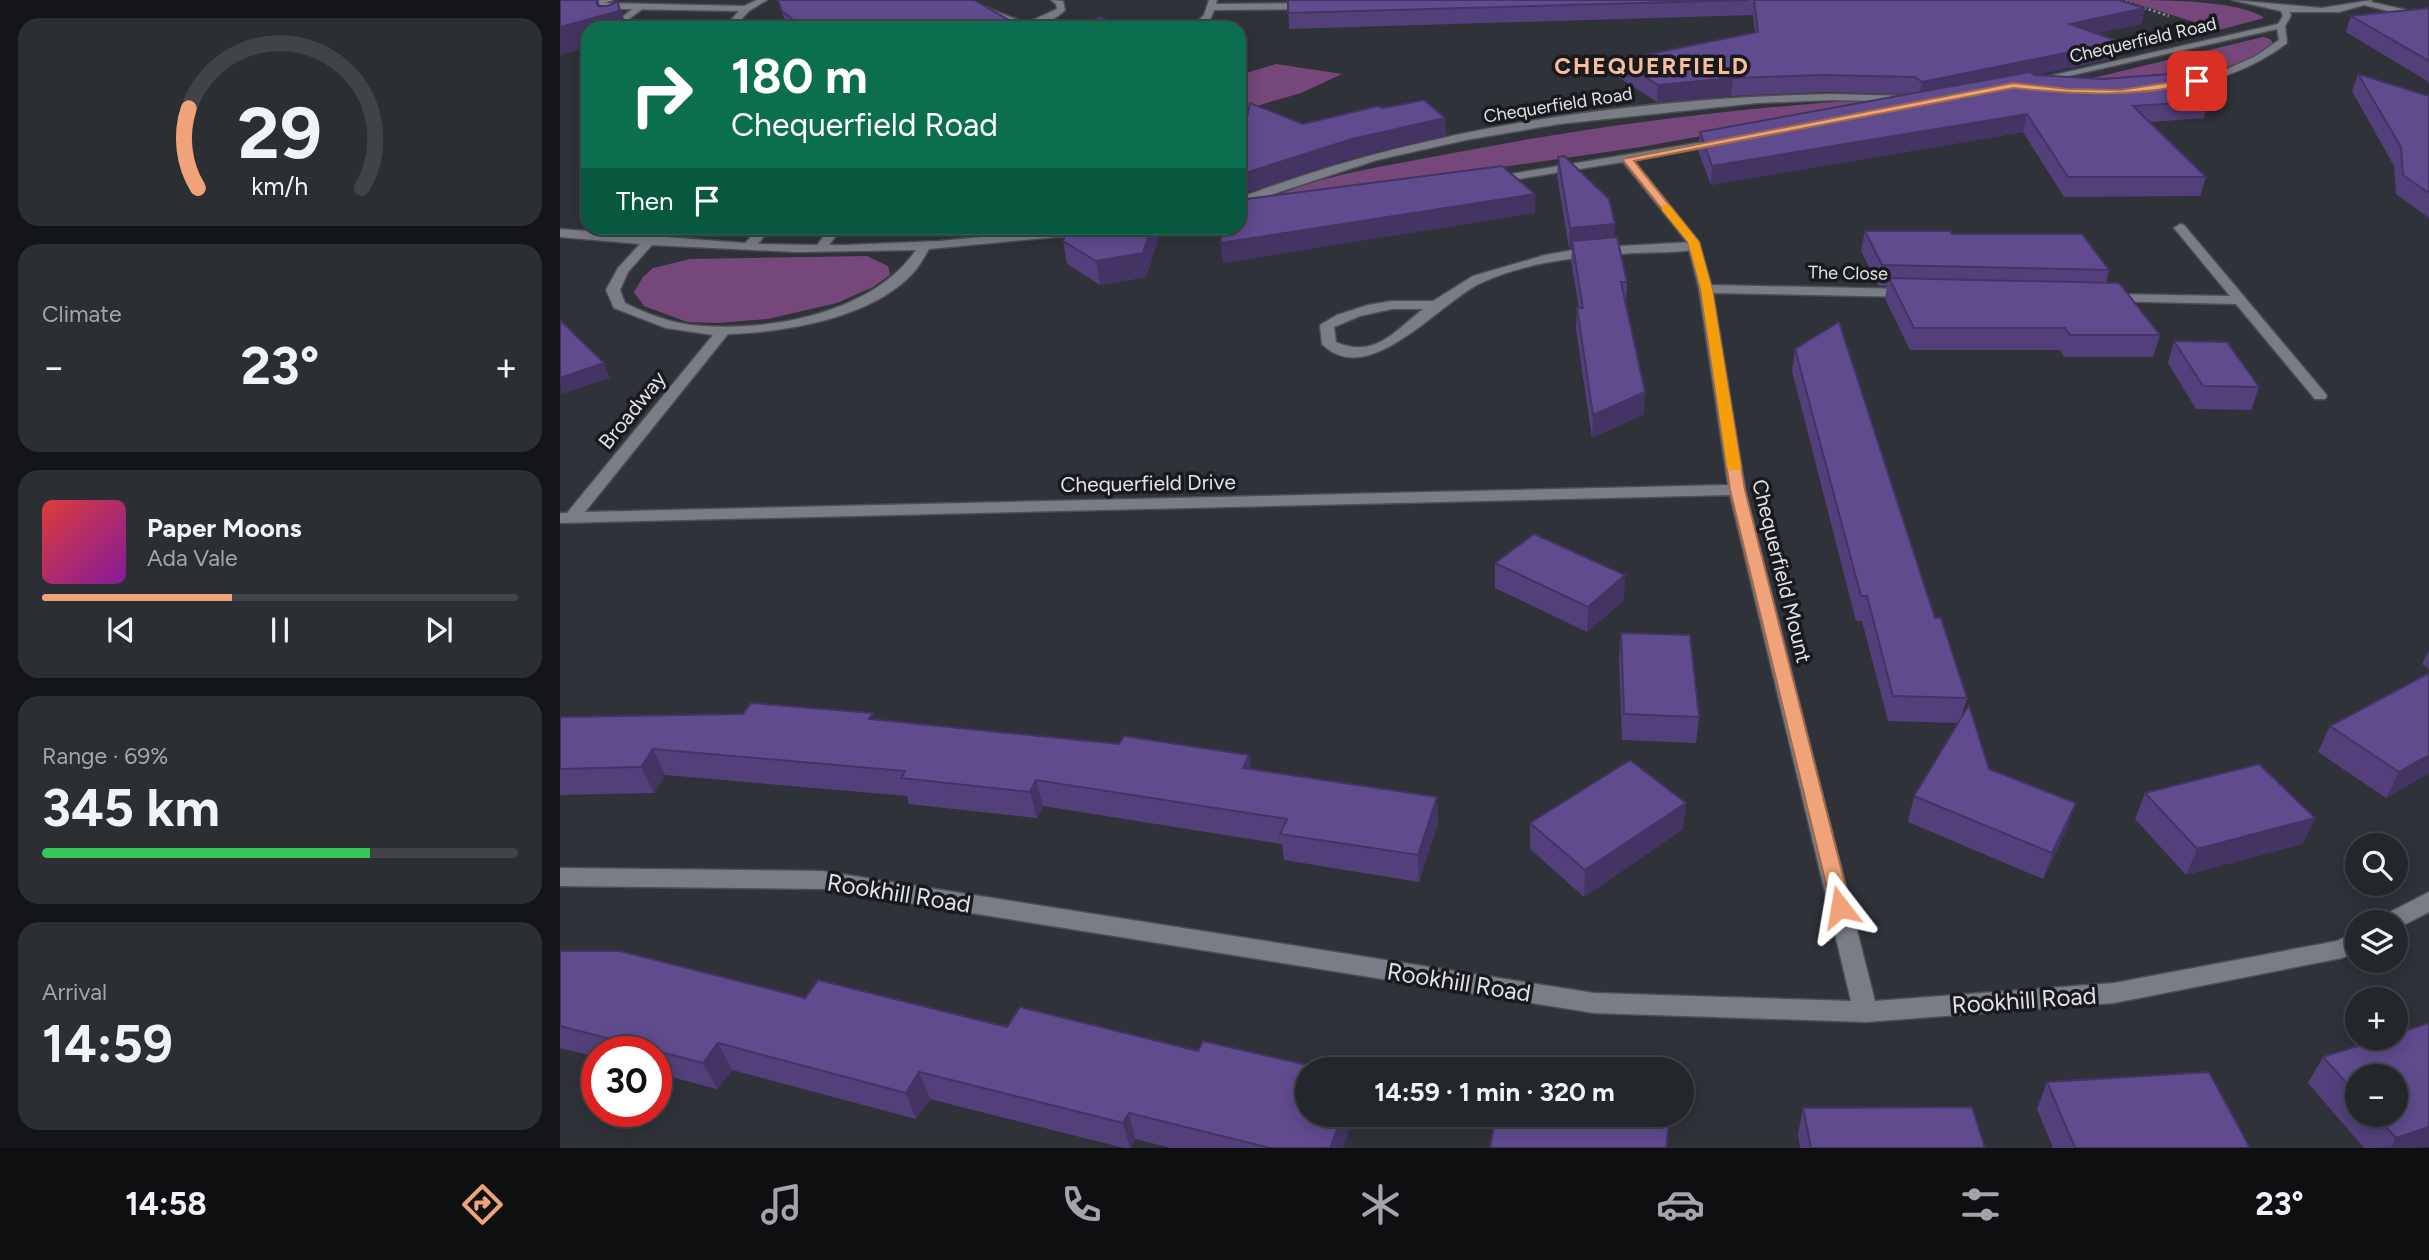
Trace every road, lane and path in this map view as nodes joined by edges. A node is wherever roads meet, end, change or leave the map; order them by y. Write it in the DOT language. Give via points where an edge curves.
graph roads {
  1 [pos="609,0"];
  2 [pos="763,0"];
  3 [pos="959,0"];
  4 [pos="1055,0"];
  5 [pos="2236,0"];
  6 [pos="2366,1"];
  7 [pos="1211,4"];
  8 [pos="560,5"];
  9 [pos="1322,5"];
  10 [pos="589,6"];
  11 [pos="641,7"];
  12 [pos="2285,8"];
  13 [pos="746,9"];
  14 [pos="2429,18"];
  15 [pos="621,21"];
  16 [pos="735,21"];
  17 [pos="1008,21"];
  18 [pos="1042,21"];
  19 [pos="1202,21"];
  20 [pos="2280,26"];
  21 [pos="2162,87"];
  22 [pos="2054,90"];
  23 [pos="1883,111"];
  24 [pos="1737,139"];
  25 [pos="1627,159"];
  26 [pos="1478,182"];
  27 [pos="1246,199"];
  28 [pos="2180,228"];
  29 [pos="560,233"];
  30 [pos="759,235"];
  31 [pos="831,235"];
  32 [pos="1037,235"];
  33 [pos="648,242"];
  34 [pos="925,246"];
  35 [pos="1694,246"];
  36 [pos="748,247"];
  37 [pos="821,248"];
  38 [pos="1706,289"];
  39 [pos="1925,294"];
  40 [pos="2089,297"];
  41 [pos="2240,300"];
  42 [pos="1436,305"];
  43 [pos="725,329"];
  44 [pos="2320,396"];
  45 [pos="1737,490"];
  46 [pos="566,518"];
  47 [pos="560,877"];
  48 [pos="2429,901"];
  49 [pos="2408,912"];
  50 [pos="2345,946"];
  51 [pos="1866,1012"];
  1 -- 10 [label="street"];
  2 -- 13 [label="street"];
  3 -- 17 [label="street"];
  4 -- 18 [label="street" via="1061,10"];
  5 -- 12 [label="street"];
  6 -- 12 [label="street" via="2335,9"];
  6 -- 14 [label="street"];
  7 -- 9 [label="street"];
  7 -- 19 [label="street"];
  8 -- 10 [label="street"];
  10 -- 11 [label="street"];
  11 -- 13 [label="street"];
  11 -- 15 [label="street"];
  12 -- 20 [label="street" via="2287,16"];
  13 -- 16 [label="street"];
  20 -- 21 [label="street" via="2284,41 2266,56 2219,76"];
  20 -- 22 [label="street, Chequerfield Road" via="2025,85"];
  23 -- 27 [label="street, Chequerfield Road" via="1920,102 1865,96 1695,103 1538,125 1381,156"];
  24 -- 25 [label="street"];
  25 -- 26 [label="street"];
  25 -- 35 [label="street, Chequerfield Mount"];
  28 -- 41 [label="street"];
  29 -- 33 [label="street"];
  30 -- 36 [label="street"];
  31 -- 37 [label="street"];
  32 -- 34 [label="street"];
  33 -- 36 [label="street"];
  33 -- 43 [label="street" via="622,271 613,290 619,305 647,319 692,329"];
  34 -- 37 [label="street"];
  34 -- 43 [label="street" via="896,283 850,308 800,322"];
  35 -- 38 [label="street, Chequerfield Mount"];
  35 -- 42 [label="street" via="1545,259 1478,279"];
  36 -- 37 [label="street"];
  38 -- 39 [label="street, The Close"];
  38 -- 45 [label="street, Chequerfield Mount"];
  40 -- 41 [label="street"];
  41 -- 44 [label="street"];
  42 -- 42 [label="street" via="1390,342 1368,353 1349,353 1329,344 1327,325 1356,311 1388,304"];
  43 -- 46 [label="street, Broadway"];
  45 -- 46 [label="street, Chequerfield Drive"];
  45 -- 51 [label="street, Chequerfield Mount"];
  47 -- 51 [label="street, Rookhill Road" via="822,880 1594,1003"];
  48 -- 49 [label="street"];
  50 -- 51 [label="street, Rookhill Road" via="2114,993"];
}
